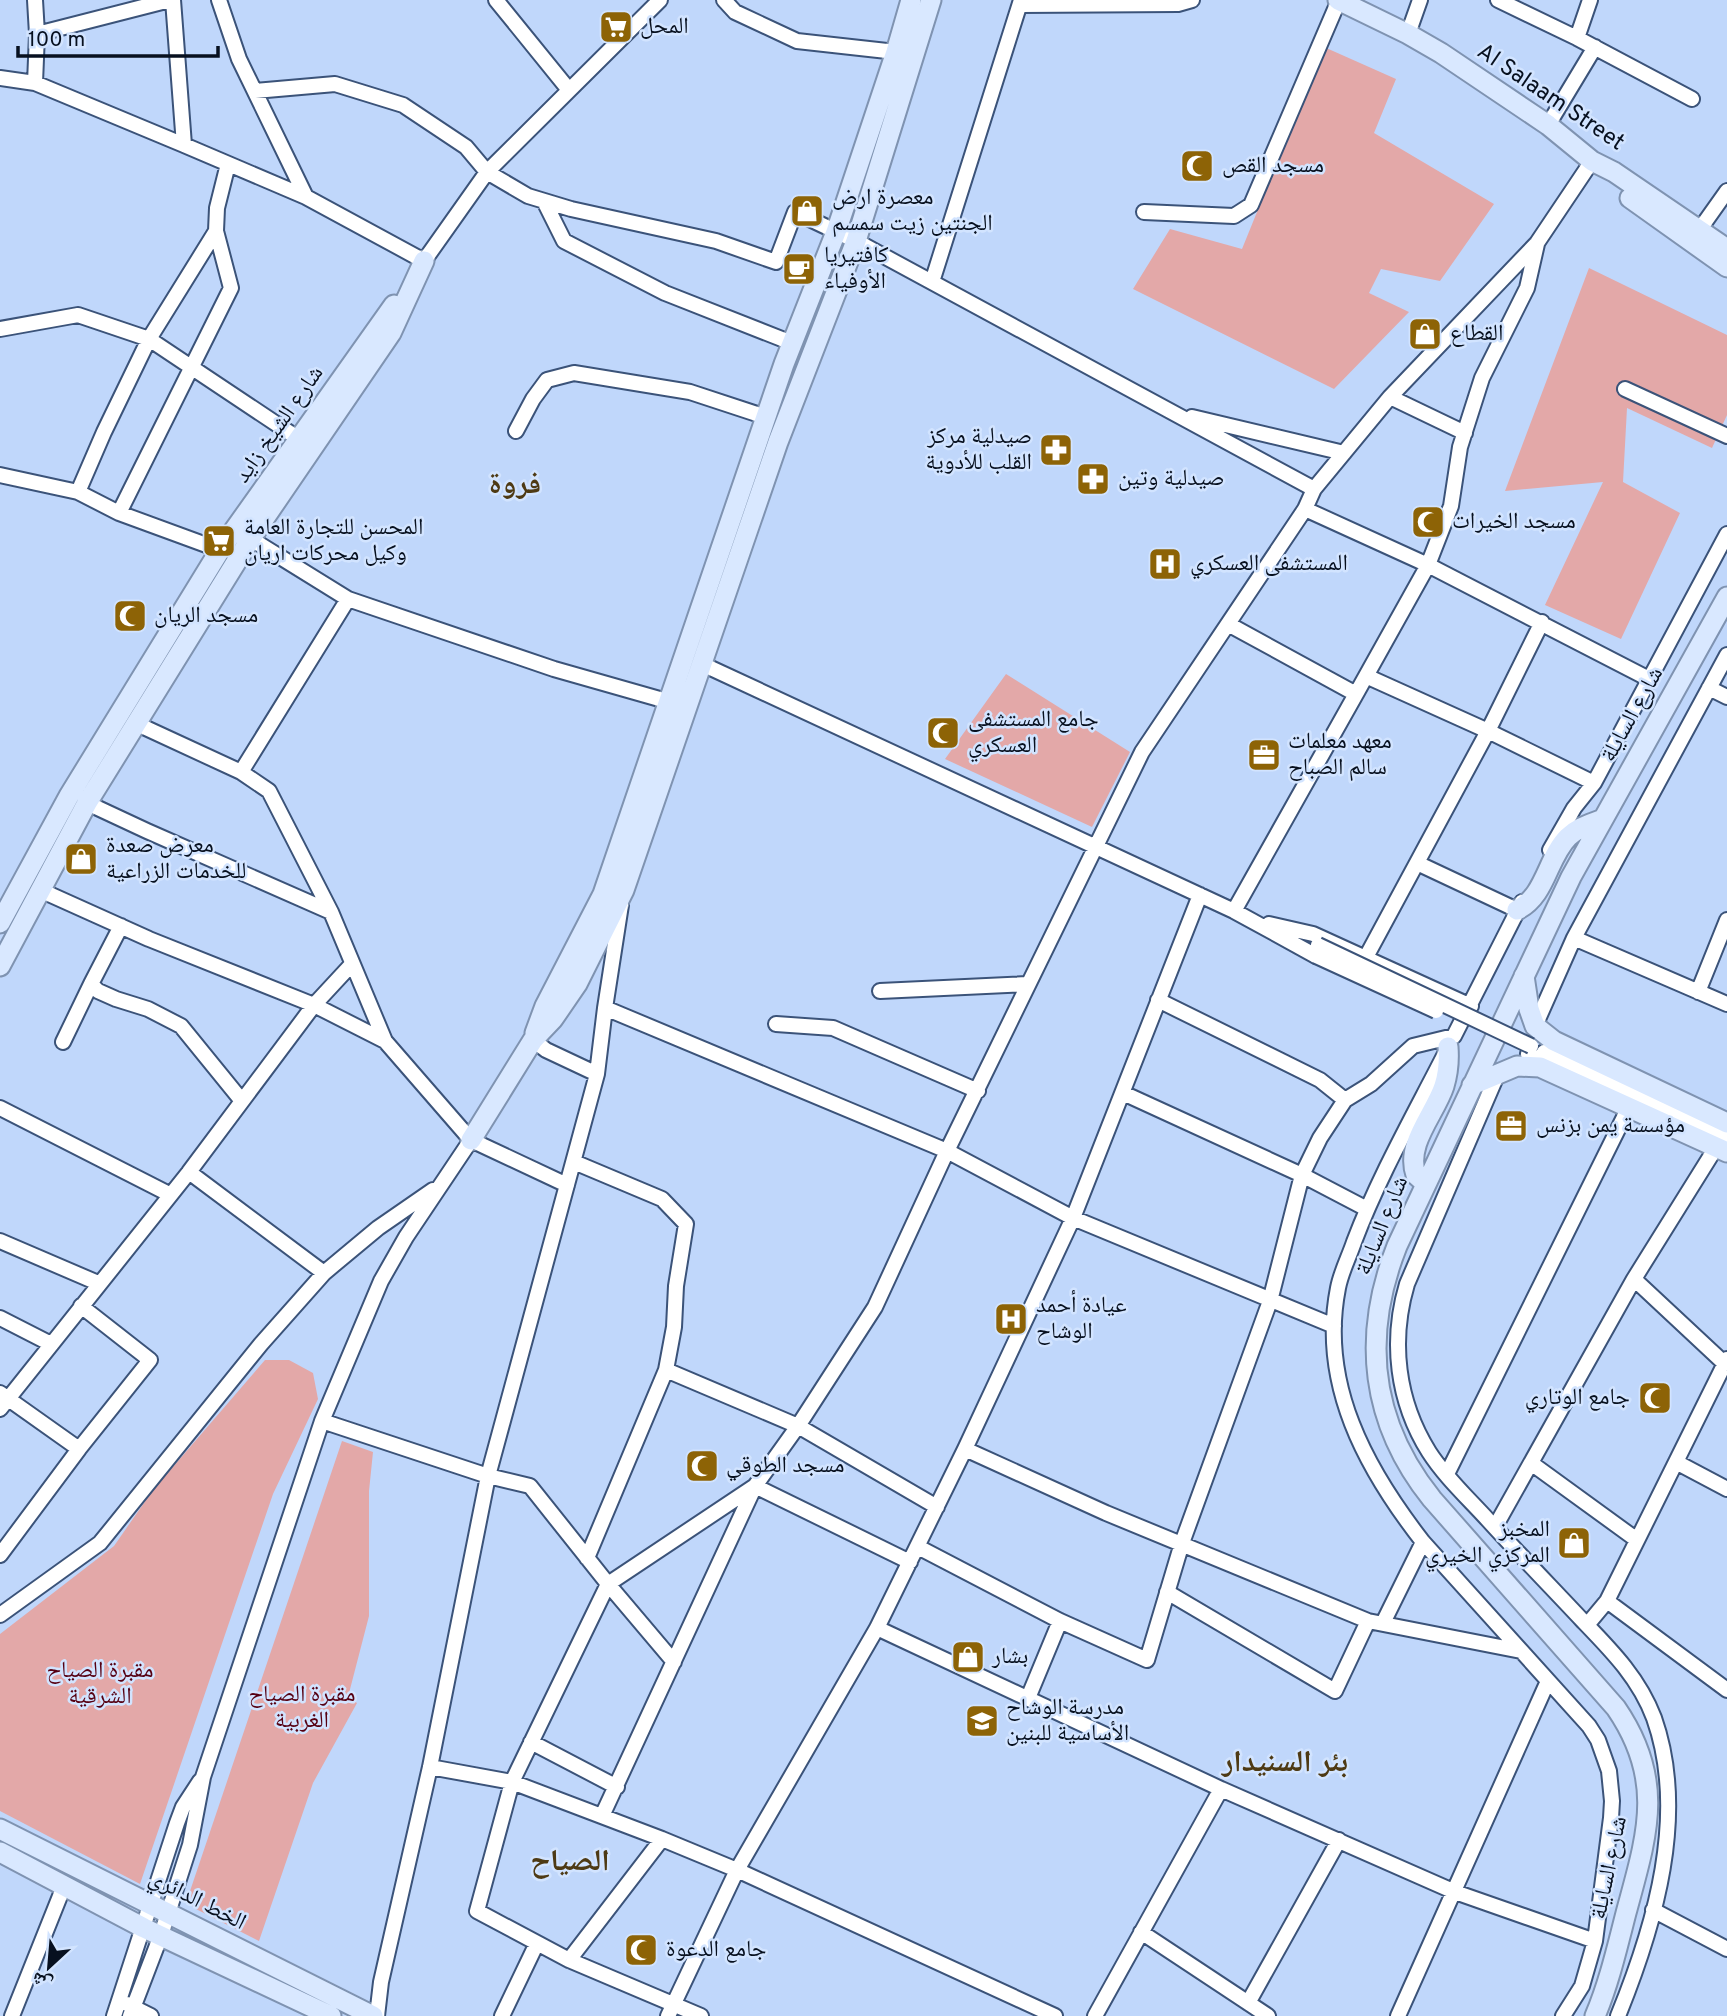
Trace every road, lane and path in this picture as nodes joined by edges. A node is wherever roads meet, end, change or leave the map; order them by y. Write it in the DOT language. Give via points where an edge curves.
graph roads {
  1 [pos="35,0"];
  2 [pos="172,0"];
  3 [pos="219,0"];
  4 [pos="496,0"];
  5 [pos="660,0"];
  6 [pos="724,0"];
  7 [pos="911,0"];
  8 [pos="931,0"];
  9 [pos="1192,0"];
  10 [pos="1339,0"];
  11 [pos="1420,0"];
  12 [pos="1498,0"];
  13 [pos="1590,0"];
  14 [pos="1020,3"];
  15 [pos="37,34"];
  16 [pos="1408,34"];
  17 [pos="1577,38"];
  18 [pos="1595,47"];
  19 [pos="896,52"];
  20 [pos="0,78"];
  21 [pos="35,83"];
  22 [pos="569,90"];
  23 [pos="255,91"];
  24 [pos="1692,99"];
  25 [pos="1548,125"];
  26 [pos="184,145"];
  27 [pos="1592,161"];
  28 [pos="228,164"];
  29 [pos="486,172"];
  30 [pos="1727,191"];
  31 [pos="306,197"];
  32 [pos="544,201"];
  33 [pos="1143,212"];
  34 [pos="1700,229"];
  35 [pos="216,231"];
  36 [pos="836,232"];
  37 [pos="856,240"];
  38 [pos="1537,243"];
  39 [pos="1727,248"];
  40 [pos="424,261"];
  41 [pos="1727,267"];
  42 [pos="932,282"];
  43 [pos="0,329"];
  44 [pos="149,339"];
  45 [pos="792,343"];
  46 [pos="192,368"];
  47 [pos="1625,389"];
  48 [pos="1390,397"];
  49 [pos="1174,413"];
  50 [pos="766,417"];
  51 [pos="516,431"];
  52 [pos="1465,433"];
  53 [pos="1727,436"];
  54 [pos="299,439"];
  55 [pos="1344,453"];
  56 [pos="0,475"];
  57 [pos="1314,489"];
  58 [pos="78,492"];
  59 [pos="1305,509"];
  60 [pos="120,513"];
  61 [pos="244,534"];
  62 [pos="1727,534"];
  63 [pos="220,550"];
  64 [pos="1428,565"];
  65 [pos="1727,597"];
  66 [pos="348,599"];
  67 [pos="1542,622"];
  68 [pos="1228,624"];
  69 [pos="1727,655"];
  70 [pos="702,664"];
  71 [pos="1366,676"];
  72 [pos="1649,679"];
  73 [pos="1709,688"];
  74 [pos="1356,694"];
  75 [pos="1727,697"];
  76 [pos="670,702"];
  77 [pos="135,723"];
  78 [pos="1488,731"];
  79 [pos="241,772"];
  80 [pos="1594,783"];
  81 [pos="87,803"];
  82 [pos="1603,819"];
  83 [pos="1097,846"];
  84 [pos="1417,863"];
  85 [pos="40,890"];
  86 [pos="624,890"];
  87 [pos="1200,895"];
  88 [pos="1517,910"];
  89 [pos="1234,911"];
  90 [pos="331,912"];
  91 [pos="1727,920"];
  92 [pos="1254,921"];
  93 [pos="0,923"];
  94 [pos="121,926"];
  95 [pos="1574,939"];
  96 [pos="1366,959"];
  97 [pos="352,964"];
  98 [pos="0,966"];
  99 [pos="1524,976"];
  100 [pos="91,984"];
  101 [pos="1028,984"];
  102 [pos="880,991"];
  103 [pos="1698,992"];
  104 [pos="1158,1000"];
  105 [pos="1727,1004"];
  106 [pos="314,1005"];
  107 [pos="1471,1006"];
  108 [pos="605,1008"];
  109 [pos="776,1024"];
  110 [pos="1535,1026"];
  111 [pos="533,1040"];
  112 [pos="385,1041"];
  113 [pos="63,1042"];
  114 [pos="1451,1042"];
  115 [pos="1498,1073"];
  116 [pos="597,1074"];
  117 [pos="1472,1084"];
  118 [pos="978,1091"];
  119 [pos="1123,1093"];
  120 [pos="1345,1100"];
  121 [pos="243,1101"];
  122 [pos="0,1108"];
  123 [pos="1628,1109"];
  124 [pos="1727,1123"];
  125 [pos="471,1140"];
  126 [pos="1724,1146"];
  127 [pos="947,1151"];
  128 [pos="574,1162"];
  129 [pos="189,1172"];
  130 [pos="1302,1175"];
  131 [pos="1426,1184"];
  132 [pos="440,1185"];
  133 [pos="567,1185"];
  134 [pos="169,1194"];
  135 [pos="1367,1209"];
  136 [pos="1073,1218"];
  137 [pos="0,1241"];
  138 [pos="324,1273"];
  139 [pos="1634,1279"];
  140 [pos="99,1283"];
  141 [pos="1270,1301"];
  142 [pos="81,1306"];
  143 [pos="0,1318"];
  144 [pos="1334,1326"];
  145 [pos="51,1344"];
  146 [pos="1726,1362"];
  147 [pos="666,1370"];
  148 [pos="3,1400"];
  149 [pos="323,1421"];
  150 [pos="798,1426"];
  151 [pos="79,1448"];
  152 [pos="965,1449"];
  153 [pos="1676,1462"];
  154 [pos="1531,1463"];
  155 [pos="1447,1474"];
  156 [pos="488,1476"];
  157 [pos="755,1486"];
  158 [pos="1727,1489"];
  159 [pos="937,1507"];
  160 [pos="1495,1527"];
  161 [pos="1637,1539"];
  162 [pos="1423,1542"];
  163 [pos="1182,1543"];
  164 [pos="918,1547"];
  165 [pos="0,1555"];
  166 [pos="587,1558"];
  167 [pos="910,1562"];
  168 [pos="608,1584"];
  169 [pos="1167,1592"];
  170 [pos="1607,1601"];
  171 [pos="2,1609"];
  172 [pos="1059,1621"];
  173 [pos="1375,1622"];
  174 [pos="1587,1625"];
  175 [pos="877,1628"];
  176 [pos="1521,1651"];
  177 [pos="674,1662"];
  178 [pos="1548,1681"];
  179 [pos="1727,1690"];
  180 [pos="1028,1698"];
  181 [pos="531,1742"];
  182 [pos="430,1766"];
  183 [pos="512,1782"];
  184 [pos="617,1787"];
  185 [pos="1221,1789"];
  186 [pos="602,1816"];
  187 [pos="0,1829"];
  188 [pos="662,1839"];
  189 [pos="1339,1840"];
  190 [pos="0,1852"];
  191 [pos="737,1870"];
  192 [pos="64,1886"];
  193 [pos="1455,1892"];
  194 [pos="159,1910"];
  195 [pos="1653,1910"];
  196 [pos="152,1932"];
  197 [pos="1141,1932"];
  198 [pos="1595,1941"];
  199 [pos="537,1943"];
  200 [pos="1727,1949"];
  201 [pos="569,1960"];
  202 [pos="120,2000"];
  203 [pos="1248,2003"];
  204 [pos="671,2010"];
  205 [pos="132,2012"];
  206 [pos="12,2016"];
  207 [pos="114,2016"];
  208 [pos="150,2016"];
  209 [pos="331,2016"];
  210 [pos="375,2016"];
  211 [pos="502,2016"];
  212 [pos="701,2016"];
  213 [pos="1055,2016"];
  214 [pos="1095,2016"];
  215 [pos="1268,2016"];
  216 [pos="1398,2016"];
  217 [pos="1563,2016"];
  218 [pos="1595,2016"];
  219 [pos="1618,2016"];
  1 -- 15 [label="street"];
  2 -- 15 [label="street"];
  2 -- 26 [label="street"];
  3 -- 23 [label="street"];
  4 -- 22 [label="street"];
  5 -- 22 [label="street, شارع الشيخ زايد"];
  6 -- 19 [label="street" via="736,12 797,41"];
  7 -- 19 [label="main road"];
  8 -- 37 [label="main road"];
  9 -- 14 [label="street" via="1178,4"];
  10 -- 16 [label="main road, Al Salaam Street"];
  10 -- 33 [label="street" via="1251,205 1234,216"];
  11 -- 16 [label="street"];
  12 -- 17 [label="street"];
  13 -- 17 [label="street"];
  14 -- 42 [label="street"];
  15 -- 21 [label="street"];
  16 -- 25 [label="main road, Al Salaam Street"];
  17 -- 18 [label="street"];
  18 -- 24 [label="street"];
  18 -- 25 [label="street"];
  19 -- 36 [label="main road"];
  20 -- 21 [label="street"];
  21 -- 26 [label="street"];
  22 -- 29 [label="street, شارع الشيخ زايد"];
  23 -- 29 [label="street" via="335,84 403,105 466,147"];
  23 -- 31 [label="street"];
  25 -- 27 [label="main road, Al Salaam Street"];
  26 -- 28 [label="street"];
  27 -- 34 [label="main road, Al Salaam Street"];
  27 -- 38 [label="street"];
  27 -- 41 [label="main road" via="1607,181"];
  28 -- 31 [label="street"];
  28 -- 35 [label="street"];
  29 -- 32 [label="street"];
  29 -- 40 [label="street, شارع الشيخ زايد"];
  30 -- 34 [label="street"];
  31 -- 40 [label="street"];
  32 -- 36 [label="street" via="716,241 776,262 795,212"];
  32 -- 45 [label="street" via="564,241 665,293"];
  34 -- 39 [label="main road, Al Salaam Street"];
  35 -- 44 [label="street"];
  35 -- 46 [label="street" via="231,288"];
  36 -- 37 [label="street"];
  36 -- 45 [label="main road"];
  37 -- 42 [label="street"];
  37 -- 70 [label="main road" via="778,442"];
  38 -- 48 [label="street"];
  38 -- 52 [label="street" via="1527,288 1482,378"];
  40 -- 54 [label="main road, شارع الشيخ زايد"];
  40 -- 61 [label="main road" via="391,333"];
  42 -- 49 [label="street"];
  43 -- 44 [label="street" via="78,315"];
  44 -- 46 [label="street"];
  44 -- 58 [label="street"];
  45 -- 50 [label="main road"];
  46 -- 54 [label="street"];
  46 -- 60 [label="street"];
  47 -- 53 [label="street"];
  48 -- 52 [label="street"];
  48 -- 55 [label="street"];
  49 -- 55 [label="street"];
  49 -- 57 [label="street"];
  50 -- 51 [label="street" via="690,392 574,373 547,380"];
  50 -- 76 [label="main road"];
  52 -- 64 [label="street" via="1451,506"];
  54 -- 61 [label="main road, شارع الشيخ زايد"];
  55 -- 57 [label="street"];
  56 -- 58 [label="street"];
  57 -- 59 [label="street"];
  58 -- 60 [label="street"];
  59 -- 64 [label="street"];
  59 -- 68 [label="street"];
  60 -- 63 [label="street"];
  61 -- 63 [label="main road, شارع الشيخ زايد"];
  61 -- 66 [label="street"];
  61 -- 77 [label="main road"];
  62 -- 72 [label="street"];
  63 -- 93 [label="main road, شارع الشيخ زايد" via="69,796"];
  64 -- 67 [label="street"];
  64 -- 71 [label="street"];
  65 -- 82 [label="main road, شارع السايلة"];
  66 -- 76 [label="street" via="554,669"];
  66 -- 79 [label="street"];
  67 -- 72 [label="street"];
  67 -- 78 [label="street"];
  68 -- 74 [label="street"];
  68 -- 83 [label="street" via="1142,752"];
  69 -- 73 [label="street"];
  70 -- 83 [label="street"];
  70 -- 86 [label="main road"];
  71 -- 74 [label="street"];
  71 -- 78 [label="street"];
  72 -- 80 [label="street"];
  73 -- 75 [label="street"];
  73 -- 95 [label="street"];
  74 -- 89 [label="street"];
  76 -- 111 [label="main road" via="603,894 545,1006"];
  77 -- 79 [label="street"];
  77 -- 81 [label="main road"];
  78 -- 80 [label="street"];
  78 -- 84 [label="street"];
  79 -- 90 [label="street" via="269,791"];
  80 -- 88 [label="street" via="1563,825"];
  81 -- 85 [label="main road"];
  81 -- 90 [label="street"];
  82 -- 88 [label="main road" via="1567,838 1531,901"];
  82 -- 99 [label="main road, شارع السايلة"];
  83 -- 87 [label="street"];
  83 -- 101 [label="street"];
  84 -- 88 [label="street"];
  84 -- 96 [label="street"];
  85 -- 94 [label="street"];
  85 -- 98 [label="main road"];
  86 -- 108 [label="street"];
  86 -- 111 [label="main road" via="577,984"];
  87 -- 89 [label="street"];
  87 -- 104 [label="street"];
  88 -- 107 [label="street"];
  89 -- 92 [label="street"];
  90 -- 97 [label="street"];
  91 -- 103 [label="street"];
  92 -- 96 [label="street" via="1313,934"];
  92 -- 126 [label="street, bridge"];
  94 -- 100 [label="street"];
  94 -- 106 [label="street"];
  95 -- 103 [label="street"];
  95 -- 110 [label="street"];
  96 -- 107 [label="street"];
  97 -- 106 [label="street"];
  97 -- 112 [label="street"];
  99 -- 110 [label="main road"];
  99 -- 117 [label="main road, شارع السايلة"];
  100 -- 113 [label="street"];
  100 -- 121 [label="street" via="181,1026"];
  101 -- 102 [label="street"];
  101 -- 118 [label="street"];
  103 -- 105 [label="street"];
  104 -- 119 [label="street"];
  104 -- 120 [label="street" via="1320,1080"];
  106 -- 112 [label="street"];
  106 -- 121 [label="street"];
  107 -- 114 [label="street"];
  108 -- 116 [label="street"];
  108 -- 127 [label="street"];
  109 -- 118 [label="street" via="833,1028"];
  110 -- 124 [label="main road" via="1554,1041"];
  111 -- 116 [label="street"];
  111 -- 125 [label="main road"];
  112 -- 125 [label="street"];
  114 -- 120 [label="street" via="1413,1046 1371,1084"];
  114 -- 131 [label="main road" via="1443,1089 1414,1150 1414,1170"];
  114 -- 135 [label="street"];
  115 -- 117 [label="main road"];
  115 -- 123 [label="main road" via="1517,1066 1540,1067"];
  115 -- 155 [label="street" via="1407,1284 1398,1319 1399,1374 1406,1402 1430,1452"];
  116 -- 128 [label="street"];
  117 -- 131 [label="main road, شارع السايلة"];
  118 -- 127 [label="street"];
  119 -- 130 [label="street"];
  119 -- 136 [label="street"];
  120 -- 130 [label="street"];
  121 -- 129 [label="street"];
  122 -- 134 [label="street"];
  123 -- 126 [label="main road"];
  123 -- 155 [label="street"];
  125 -- 132 [label="street"];
  125 -- 133 [label="street"];
  126 -- 139 [label="street"];
  127 -- 136 [label="street"];
  127 -- 150 [label="street" via="875,1307"];
  128 -- 133 [label="street"];
  128 -- 147 [label="street" via="662,1199 686,1224"];
  129 -- 134 [label="street"];
  129 -- 138 [label="street"];
  130 -- 135 [label="street"];
  130 -- 141 [label="street"];
  131 -- 218 [label="main road, شارع السايلة" via="1389,1266 1379,1307 1378,1371 1389,1428 1407,1465 1432,1499 1616,1708 1634,1737 1645,1770 1648,1809 1643,1851"];
  132 -- 138 [label="street"];
  132 -- 149 [label="street" via="381,1281"];
  133 -- 156 [label="street"];
  134 -- 140 [label="street"];
  135 -- 144 [label="street" via="1339,1285"];
  136 -- 141 [label="street"];
  136 -- 152 [label="street"];
  137 -- 140 [label="street"];
  138 -- 171 [label="street" via="100,1543"];
  139 -- 146 [label="street"];
  139 -- 154 [label="street"];
  140 -- 142 [label="street"];
  141 -- 144 [label="street"];
  141 -- 163 [label="street"];
  142 -- 145 [label="street"];
  142 -- 151 [label="street" via="150,1360"];
  143 -- 145 [label="street"];
  144 -- 162 [label="street" via="1336,1367 1351,1424 1379,1479"];
  145 -- 148 [label="street"];
  146 -- 153 [label="street"];
  147 -- 150 [label="street"];
  147 -- 166 [label="street"];
  148 -- 151 [label="street"];
  149 -- 156 [label="street"];
  149 -- 194 [label="street" via="203,1777 177,1823"];
  150 -- 157 [label="street"];
  150 -- 159 [label="street"];
  151 -- 165 [label="street"];
  152 -- 159 [label="street"];
  152 -- 163 [label="street"];
  153 -- 158 [label="street"];
  153 -- 161 [label="street"];
  154 -- 160 [label="street"];
  154 -- 161 [label="street"];
  155 -- 160 [label="street"];
  156 -- 166 [label="street" via="530,1486"];
  156 -- 182 [label="street"];
  157 -- 167 [label="street"];
  157 -- 168 [label="street"];
  157 -- 177 [label="street"];
  159 -- 164 [label="street"];
  160 -- 174 [label="street"];
  161 -- 170 [label="street"];
  162 -- 173 [label="street"];
  162 -- 176 [label="street"];
  163 -- 169 [label="street"];
  163 -- 173 [label="street"];
  164 -- 167 [label="street"];
  164 -- 172 [label="street"];
  166 -- 168 [label="street"];
  167 -- 175 [label="street"];
  168 -- 177 [label="street"];
  168 -- 181 [label="street"];
  169 -- 172 [label="street" via="1147,1660"];
  169 -- 173 [label="street" via="1335,1691"];
  170 -- 174 [label="street"];
  170 -- 179 [label="street"];
  172 -- 180 [label="street"];
  173 -- 176 [label="street"];
  174 -- 195 [label="street" via="1636,1682 1662,1748 1668,1780 1668,1826"];
  175 -- 180 [label="street"];
  175 -- 191 [label="street"];
  176 -- 178 [label="street"];
  177 -- 184 [label="street"];
  178 -- 193 [label="street"];
  178 -- 198 [label="street" via="1589,1726 1609,1771 1611,1818"];
  180 -- 185 [label="street"];
  181 -- 183 [label="street"];
  181 -- 184 [label="street"];
  182 -- 183 [label="street"];
  182 -- 210 [label="street"];
  183 -- 186 [label="street"];
  183 -- 199 [label="street" via="477,1911"];
  184 -- 186 [label="street"];
  185 -- 189 [label="street"];
  185 -- 197 [label="street"];
  186 -- 188 [label="street"];
  187 -- 194 [label="main road, الخط الدائري"];
  188 -- 191 [label="street"];
  188 -- 201 [label="street"];
  189 -- 193 [label="street"];
  189 -- 203 [label="street"];
  190 -- 192 [label="main road, الخط الدائري"];
  191 -- 204 [label="street"];
  191 -- 213 [label="street"];
  192 -- 196 [label="main road, الخط الدائري"];
  192 -- 206 [label="street"];
  193 -- 198 [label="street"];
  193 -- 216 [label="street"];
  194 -- 196 [label="street"];
  194 -- 210 [label="main road, الخط الدائري"];
  195 -- 200 [label="street"];
  195 -- 219 [label="street"];
  196 -- 202 [label="street"];
  196 -- 205 [label="street"];
  196 -- 209 [label="main road, الخط الدائري"];
  197 -- 203 [label="street"];
  197 -- 214 [label="street"];
  198 -- 217 [label="street" via="1582,1986"];
  199 -- 201 [label="street"];
  199 -- 211 [label="street"];
  201 -- 204 [label="street"];
  202 -- 205 [label="street"];
  202 -- 207 [label="street"];
  203 -- 215 [label="street"];
  204 -- 212 [label="street"];
  205 -- 208 [label="street"];
}
